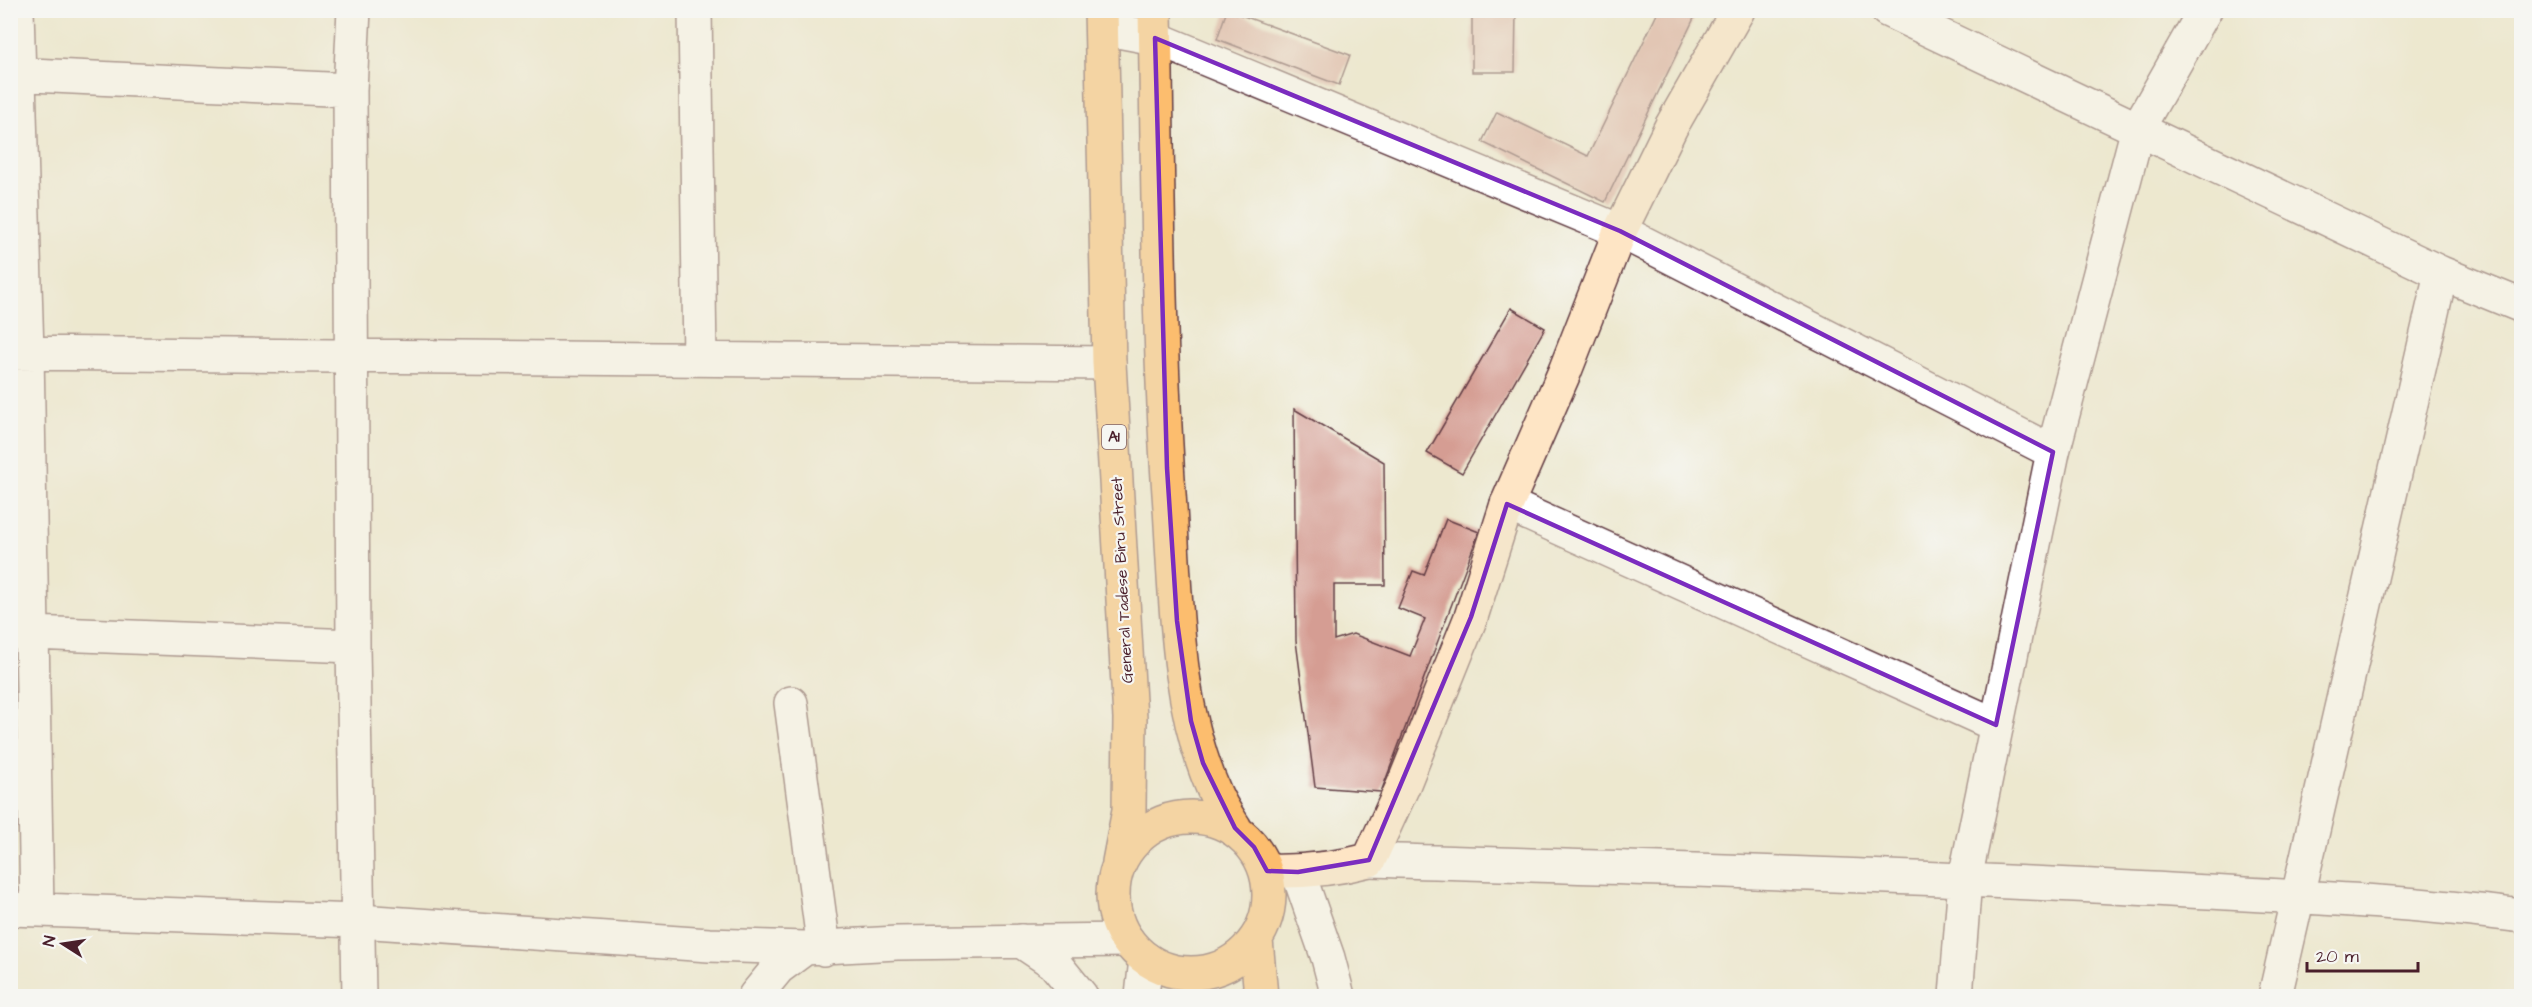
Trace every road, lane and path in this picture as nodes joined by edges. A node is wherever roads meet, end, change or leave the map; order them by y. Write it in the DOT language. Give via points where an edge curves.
graph roads {
  1 [pos="18,10"];
  2 [pos="354,10"];
  3 [pos="695,10"];
  4 [pos="1738,10"];
  5 [pos="1887,10"];
  6 [pos="2205,10"];
  7 [pos="1102,19"];
  8 [pos="1155,24"];
  9 [pos="15,74"];
  10 [pos="350,90"];
  11 [pos="2138,128"];
  12 [pos="1620,231"];
  13 [pos="2440,273"];
  14 [pos="2522,306"];
  15 [pos="19,353"];
  16 [pos="352,356"];
  17 [pos="700,359"];
  18 [pos="1109,363"];
  19 [pos="2053,452"];
  20 [pos="1507,504"];
  21 [pos="33,633"];
  22 [pos="353,646"];
  23 [pos="791,703"];
  24 [pos="1996,725"];
  25 [pos="1235,828"];
  26 [pos="1369,860"];
  27 [pos="1119,862"];
  28 [pos="1283,872"];
  29 [pos="1965,879"];
  30 [pos="2298,897"];
  31 [pos="24,910"];
  32 [pos="2522,916"];
  33 [pos="359,921"];
  34 [pos="1256,940"];
  35 [pos="1021,941"];
  36 [pos="815,949"];
  37 [pos="1156,967"];
  38 [pos="359,996"];
  39 [pos="755,996"];
  40 [pos="1081,996"];
  41 [pos="1142,996"];
  42 [pos="1261,996"];
  43 [pos="1338,996"];
  44 [pos="1956,996"];
  45 [pos="2275,996"];
  1 -- 9 [label="street"];
  2 -- 10 [label="street"];
  3 -- 17 [label="street"];
  4 -- 12 [label="street" via="1671,127"];
  5 -- 11 [label="street"];
  6 -- 11 [label="street"];
  7 -- 8 [label="street"];
  7 -- 18 [label="main road, General Tadese Biru Street / A1"];
  8 -- 12 [label="street"];
  8 -- 25 [label="main road" via="1161,334 1177,621 1191,721 1215,794"];
  9 -- 10 [label="street"];
  9 -- 15 [label="street"];
  10 -- 16 [label="street"];
  11 -- 13 [label="street"];
  11 -- 19 [label="street"];
  12 -- 19 [label="street"];
  12 -- 20 [label="street"];
  13 -- 14 [label="street"];
  13 -- 30 [label="street"];
  15 -- 16 [label="street"];
  15 -- 21 [label="street"];
  16 -- 17 [label="street"];
  16 -- 22 [label="street"];
  17 -- 18 [label="street"];
  18 -- 27 [label="main road, General Tadese Biru Street / A1" via="1130,718 1128,810"];
  19 -- 24 [label="street"];
  20 -- 24 [label="street"];
  20 -- 26 [label="street" via="1471,617"];
  21 -- 22 [label="street"];
  21 -- 31 [label="street"];
  22 -- 33 [label="street"];
  23 -- 36 [label="street"];
  24 -- 29 [label="street"];
  25 -- 27 [label="main road" via="1210,817 1183,816 1157,823 1135,840"];
  25 -- 28 [label="main road"];
  26 -- 28 [label="street" via="1333,869"];
  26 -- 29 [label="street"];
  27 -- 37 [label="main road" via="1113,888 1115,915"];
  28 -- 34 [label="main road" via="1270,895 1266,919"];
  28 -- 43 [label="street" via="1328,957"];
  29 -- 30 [label="street"];
  29 -- 44 [label="street"];
  30 -- 32 [label="street"];
  30 -- 45 [label="street"];
  31 -- 33 [label="street"];
  33 -- 36 [label="street"];
  33 -- 38 [label="street"];
  34 -- 37 [label="main road" via="1242,955 1208,971 1189,974"];
  34 -- 42 [label="main road"];
  35 -- 36 [label="street"];
  35 -- 37 [label="street"];
  35 -- 40 [label="street" via="1054,963"];
  36 -- 39 [label="street" via="778,968"];
  37 -- 41 [label="street"];
}
